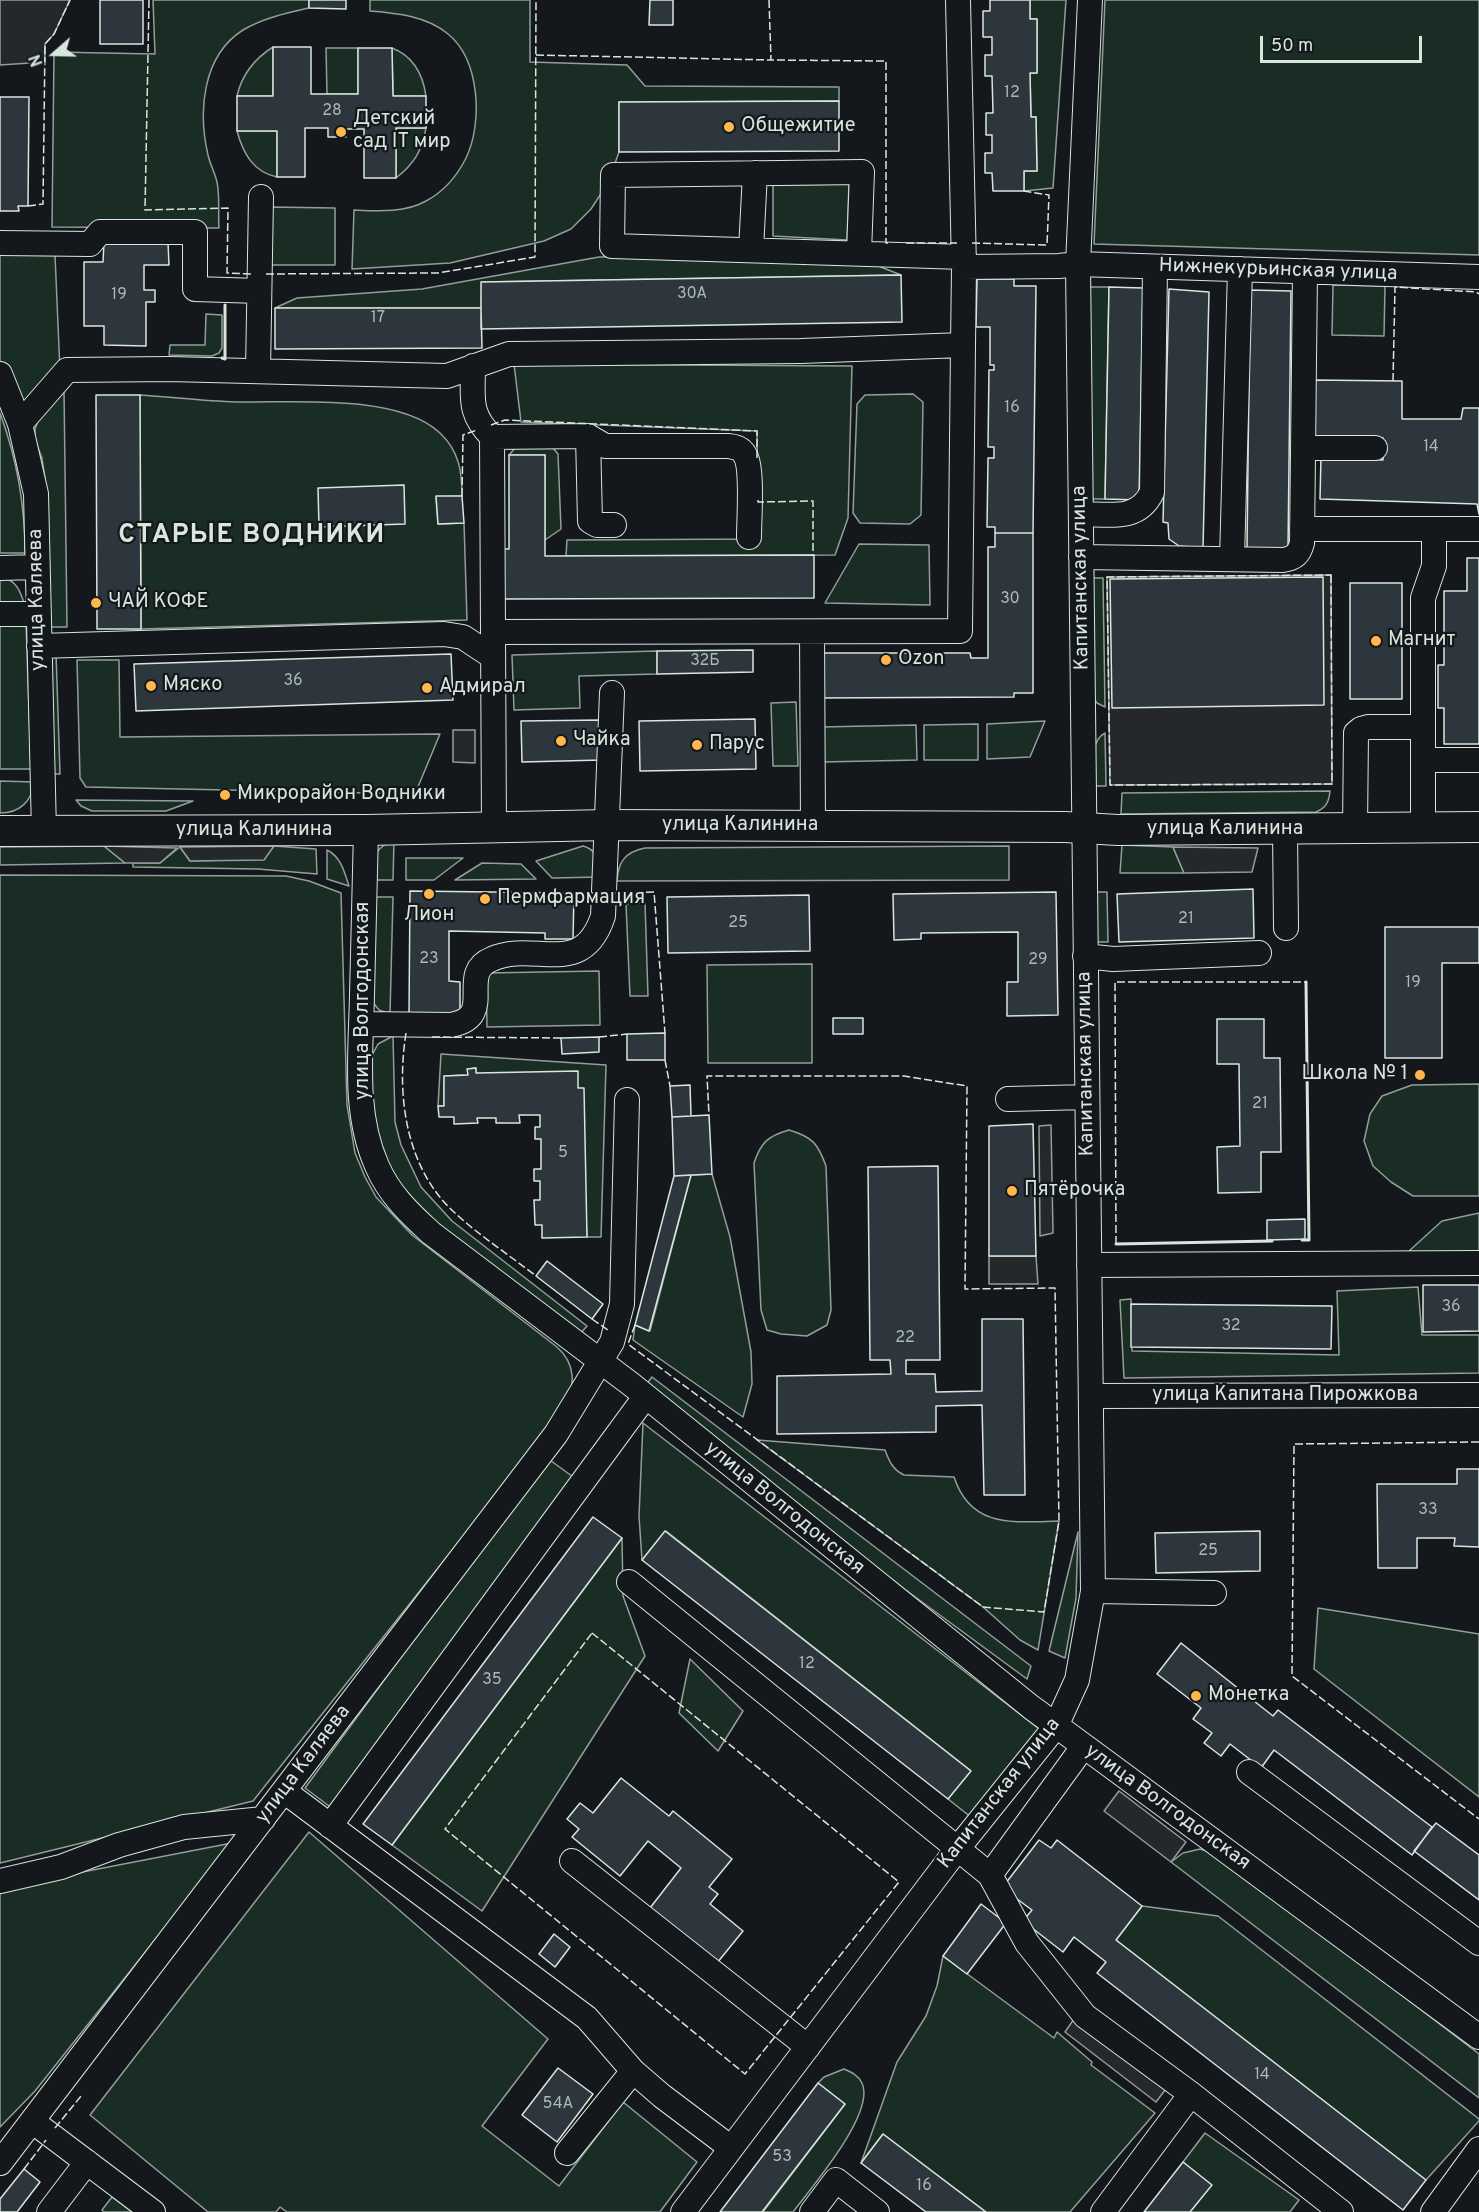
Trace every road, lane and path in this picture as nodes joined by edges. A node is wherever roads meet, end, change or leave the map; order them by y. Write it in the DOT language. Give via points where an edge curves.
graph roads {
  1 [pos="958,0"];
  2 [pos="1090,0"];
  3 [pos="755,173"];
  4 [pos="261,197"];
  5 [pos="0,243"];
  6 [pos="751,250"];
  7 [pos="859,253"];
  8 [pos="964,262"];
  9 [pos="1078,264"];
  10 [pos="1155,267"];
  11 [pos="1240,269"];
  12 [pos="1305,271"];
  13 [pos="1479,277"];
  14 [pos="259,291"];
  15 [pos="963,345"];
  16 [pos="473,366"];
  17 [pos="258,371"];
  18 [pos="0,374"];
  19 [pos="21,424"];
  20 [pos="492,436"];
  21 [pos="588,436"];
  22 [pos="1303,448"];
  23 [pos="1375,448"];
  24 [pos="1081,514"];
  25 [pos="614,525"];
  26 [pos="1302,529"];
  27 [pos="1434,529"];
  28 [pos="1479,529"];
  29 [pos="749,537"];
  30 [pos="1081,557"];
  31 [pos="1232,559"];
  32 [pos="37,567"];
  33 [pos="0,568"];
  34 [pos="0,614"];
  35 [pos="38,614"];
  36 [pos="493,632"];
  37 [pos="813,632"];
  38 [pos="39,646"];
  39 [pos="493,657"];
  40 [pos="612,693"];
  41 [pos="1423,727"];
  42 [pos="1423,760"];
  43 [pos="1479,760"];
  44 [pos="608,825"];
  45 [pos="813,827"];
  46 [pos="1085,827"];
  47 [pos="1479,827"];
  48 [pos="494,828"];
  49 [pos="1423,828"];
  50 [pos="1285,829"];
  51 [pos="1355,829"];
  52 [pos="0,831"];
  53 [pos="366,831"];
  54 [pos="44,832"];
  55 [pos="1286,928"];
  56 [pos="1258,953"];
  57 [pos="1085,957"];
  58 [pos="362,1024"];
  59 [pos="1087,1097"];
  60 [pos="1008,1099"];
  61 [pos="627,1100"];
  62 [pos="1479,1263"];
  63 [pos="1089,1265"];
  64 [pos="601,1362"];
  65 [pos="1479,1395"];
  66 [pos="1092,1396"];
  67 [pos="645,1397"];
  68 [pos="629,1582"];
  69 [pos="1093,1591"];
  70 [pos="1214,1593"];
  71 [pos="1056,1726"];
  72 [pos="1083,1747"];
  73 [pos="1249,1772"];
  74 [pos="284,1791"];
  75 [pos="263,1819"];
  76 [pos="330,1826"];
  77 [pos="958,1848"];
  78 [pos="572,1861"];
  79 [pos="990,1875"];
  80 [pos="0,1881"];
  81 [pos="1479,1943"];
  82 [pos="1479,2037"];
  83 [pos="808,2047"];
  84 [pos="633,2071"];
  85 [pos="1191,2094"];
  86 [pos="32,2121"];
  87 [pos="731,2148"];
  88 [pos="1479,2149"];
  89 [pos="567,2153"];
  90 [pos="87,2162"];
  91 [pos="0,2163"];
  92 [pos="1328,2208"];
  93 [pos="49,2212"];
  94 [pos="153,2212"];
  95 [pos="683,2212"];
  96 [pos="812,2212"];
  97 [pos="877,2212"];
  98 [pos="1103,2212"];
  99 [pos="1433,2212"];
  1 -- 8 [label="street"];
  2 -- 9 [label="street, Капитанская улица"];
  3 -- 6 [label="street"];
  3 -- 6 [label="street, Нижнекурьинская улица" via="613,175 612,246"];
  3 -- 7 [label="street" via="862,172"];
  4 -- 14 [label="street"];
  5 -- 14 [label="street" via="90,244 100,232 195,232 195,290"];
  6 -- 7 [label="street, Нижнекурьинская улица"];
  7 -- 8 [label="street, Нижнекурьинская улица"];
  8 -- 9 [label="street, Нижнекурьинская улица"];
  8 -- 15 [label="street"];
  9 -- 10 [label="street, Нижнекурьинская улица"];
  9 -- 24 [label="street, Капитанская улица"];
  10 -- 11 [label="street, Нижнекурьинская улица"];
  10 -- 24 [label="street" via="1152,492 1135,513"];
  11 -- 12 [label="street, Нижнекурьинская улица"];
  11 -- 31 [label="street"];
  12 -- 13 [label="street, Нижнекурьинская улица"];
  12 -- 22 [label="street"];
  14 -- 17 [label="street"];
  15 -- 16 [label="street" via="509,354"];
  15 -- 37 [label="street" via="960,631"];
  16 -- 17 [label="street" via="447,375"];
  16 -- 20 [label="street" via="476,416"];
  17 -- 19 [label="street" via="68,370"];
  18 -- 19 [label="street, улица Каляева"];
  19 -- 32 [label="street, улица Каляева" via="36,494"];
  20 -- 21 [label="street"];
  20 -- 36 [label="street"];
  21 -- 25 [label="street" via="588,515 593,524"];
  21 -- 29 [label="street" via="605,446 739,448 749,469"];
  22 -- 23 [label="street"];
  22 -- 26 [label="street"];
  24 -- 30 [label="street, Капитанская улица"];
  26 -- 27 [label="street"];
  26 -- 31 [label="street" via="1299,553 1293,558"];
  27 -- 28 [label="street"];
  27 -- 41 [label="street" via="1434,566 1423,598"];
  30 -- 31 [label="street"];
  30 -- 46 [label="street, Капитанская улица"];
  32 -- 33 [label="street"];
  32 -- 35 [label="street, улица Каляева"];
  34 -- 35 [label="street"];
  35 -- 38 [label="street, улица Каляева"];
  36 -- 37 [label="street"];
  36 -- 39 [label="street"];
  37 -- 45 [label="street"];
  38 -- 39 [label="street" via="444,634 462,637"];
  38 -- 54 [label="street, улица Каляева"];
  39 -- 48 [label="street"];
  40 -- 44 [label="street"];
  41 -- 42 [label="street"];
  41 -- 51 [label="street" via="1368,727 1356,733"];
  42 -- 43 [label="street"];
  42 -- 49 [label="street"];
  44 -- 45 [label="main road, улица Калинина"];
  44 -- 48 [label="main road, улица Калинина"];
  44 -- 58 [label="street" via="603,916 586,946 566,954 505,955 487,961 477,972 475,1009 463,1023"];
  45 -- 46 [label="main road, улица Калинина"];
  46 -- 50 [label="main road, улица Калинина"];
  46 -- 57 [label="street, Капитанская улица"];
  47 -- 49 [label="main road, улица Калинина"];
  48 -- 53 [label="main road, улица Калинина"];
  49 -- 51 [label="main road, улица Калинина"];
  50 -- 51 [label="main road, улица Калинина"];
  50 -- 55 [label="street"];
  52 -- 54 [label="main road, улица Калинина"];
  53 -- 54 [label="main road, улица Калинина"];
  53 -- 58 [label="street, улица Волгодонская"];
  56 -- 57 [label="street"];
  57 -- 59 [label="street, Капитанская улица"];
  58 -- 64 [label="street, улица Волгодонская" via="360,1089 364,1121 377,1166 390,1190 431,1233"];
  59 -- 60 [label="street"];
  59 -- 63 [label="street, Капитанская улица"];
  61 -- 64 [label="street, улица Каляева" via="622,1304 615,1335"];
  62 -- 63 [label="street"];
  63 -- 66 [label="street, Капитанская улица"];
  64 -- 67 [label="street, улица Волгодонская"];
  64 -- 74 [label="street, улица Каляева" via="556,1434"];
  65 -- 66 [label="street, улица Капитана Пирожкова"];
  66 -- 69 [label="street, Капитанская улица"];
  67 -- 71 [label="street, улица Волгодонская"];
  67 -- 76 [label="street"];
  68 -- 77 [label="street"];
  69 -- 70 [label="street"];
  69 -- 71 [label="street, Капитанская улица" via="1077,1680"];
  71 -- 72 [label="street, улица Волгодонская"];
  71 -- 77 [label="street, Капитанская улица"];
  72 -- 79 [label="street"];
  72 -- 82 [label="street, улица Волгодонская"];
  73 -- 81 [label="street"];
  74 -- 75 [label="street, улица Каляева"];
  74 -- 76 [label="street"];
  75 -- 80 [label="street" via="184,1827 60,1867"];
  75 -- 86 [label="street, улица Каляева"];
  76 -- 84 [label="street" via="587,2018"];
  77 -- 79 [label="street"];
  77 -- 83 [label="street, Капитанская улица"];
  78 -- 83 [label="street"];
  79 -- 85 [label="street" via="1028,1943 1086,2016"];
  83 -- 87 [label="street, Капитанская улица"];
  84 -- 87 [label="street"];
  84 -- 89 [label="street"];
  85 -- 92 [label="street"];
  85 -- 98 [label="street"];
  86 -- 90 [label="street"];
  86 -- 91 [label="street, улица Каляева"];
  87 -- 95 [label="street, Капитанская улица"];
  88 -- 99 [label="street"];
  90 -- 93 [label="street"];
  90 -- 94 [label="street"];
  96 -- 97 [label="street" via="836,2180"];
}
